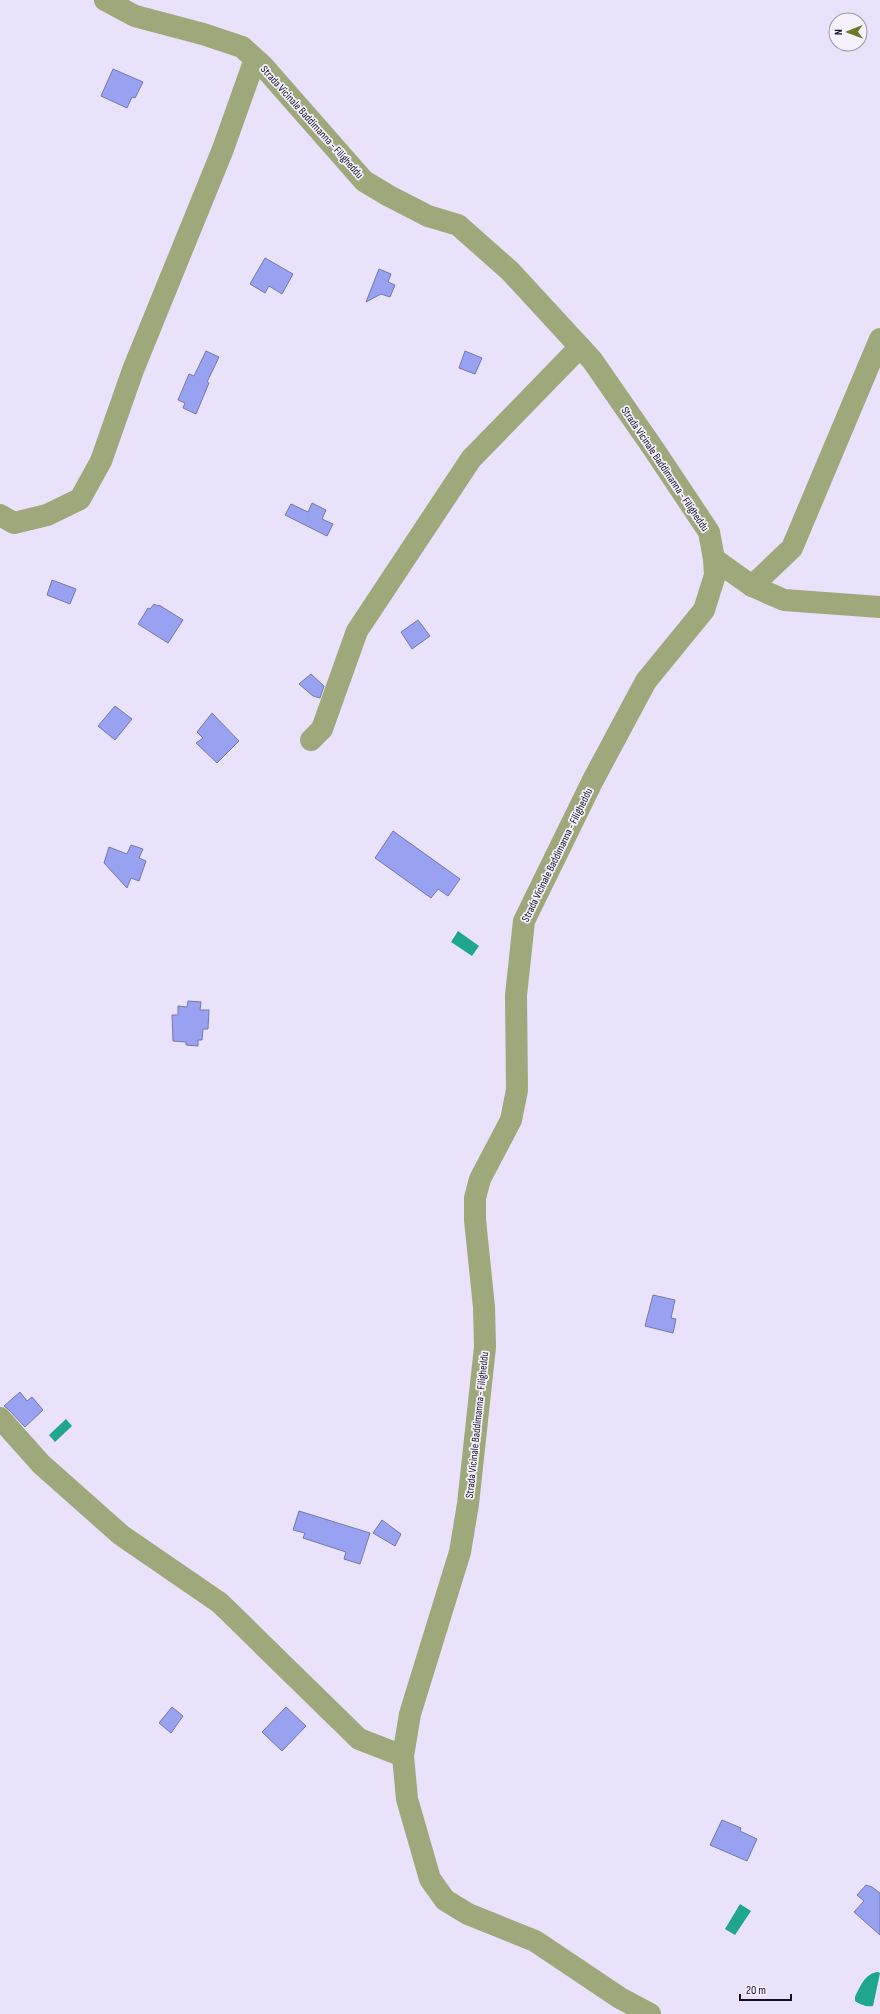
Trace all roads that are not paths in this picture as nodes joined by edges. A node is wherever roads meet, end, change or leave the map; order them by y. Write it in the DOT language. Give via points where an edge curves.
graph roads {
  1 [pos="105,0"];
  2 [pos="255,59"];
  3 [pos="880,339"];
  4 [pos="580,347"];
  5 [pos="0,515"];
  6 [pos="714,559"];
  7 [pos="752,586"];
  8 [pos="880,607"];
  9 [pos="312,740"];
  10 [pos="0,1418"];
  11 [pos="403,1756"];
  12 [pos="650,2014"];
  1 -- 2 [label="street, Strada Vicinale Baddimanna - Filigheddu" via="135,16 242,47"];
  2 -- 4 [label="street, Strada Vicinale Baddimanna - Filigheddu" via="364,181 428,216 458,225 510,271"];
  2 -- 5 [label="street" via="223,149 133,370 101,461 80,499 47,515 14,523"];
  3 -- 7 [label="street" via="792,548"];
  4 -- 6 [label="street, Strada Vicinale Baddimanna - Filigheddu" via="654,448 708,532"];
  4 -- 9 [label="street" via="471,459 358,630 322,729"];
  6 -- 7 [label="street"];
  6 -- 11 [label="street, Strada Vicinale Baddimanna - Filigheddu" via="715,575 704,610 646,681 593,780 524,921 516,995 517,1090 511,1120 480,1179 475,1198 485,1347 468,1504 460,1552 410,1714"];
  7 -- 8 [label="street" via="784,600"];
  10 -- 11 [label="street" via="41,1464 121,1535 220,1603 359,1739"];
  11 -- 12 [label="street, Strada Vicinale Baddimanna - Filigheddu" via="407,1799 430,1879 445,1900 468,1914 535,1941 620,1998"];
}
